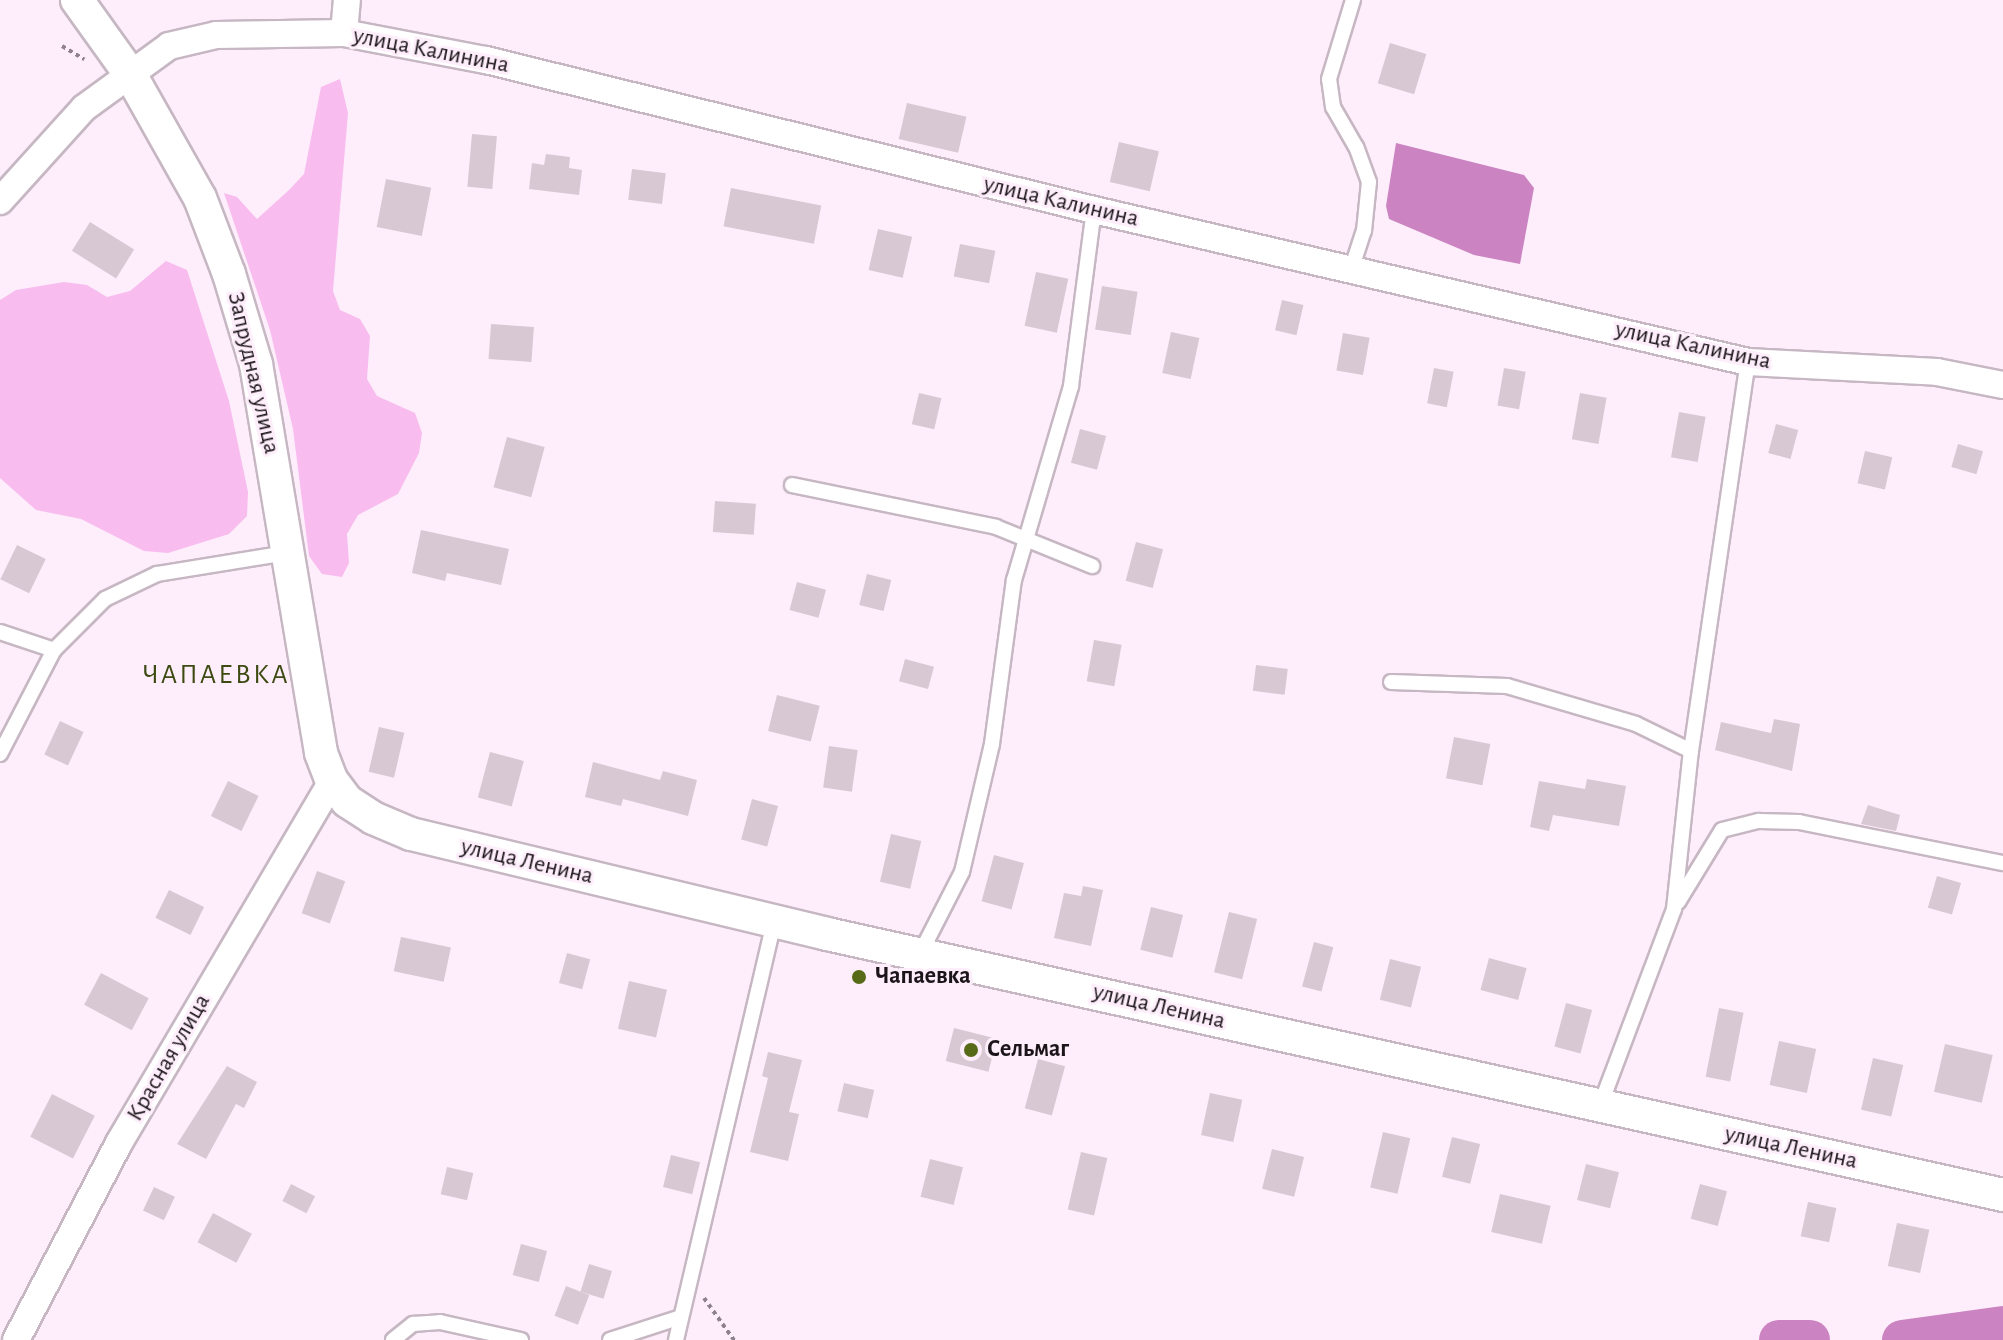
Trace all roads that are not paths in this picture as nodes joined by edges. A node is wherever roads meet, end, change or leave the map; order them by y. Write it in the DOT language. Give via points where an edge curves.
graph roads {
  1 [pos="77,0"];
  2 [pos="347,0"];
  3 [pos="1353,0"];
  4 [pos="344,33"];
  5 [pos="130,74"];
  6 [pos="0,201"];
  7 [pos="1094,210"];
  8 [pos="1352,267"];
  9 [pos="1748,362"];
  10 [pos="2003,385"];
  11 [pos="792,485"];
  12 [pos="1023,539"];
  13 [pos="288,553"];
  14 [pos="1092,566"];
  15 [pos="0,632"];
  16 [pos="54,650"];
  17 [pos="1391,682"];
  18 [pos="1691,751"];
  19 [pos="0,754"];
  20 [pos="332,781"];
  21 [pos="2003,863"];
  22 [pos="1674,909"];
  23 [pos="774,921"];
  24 [pos="920,954"];
  25 [pos="1600,1106"];
  26 [pos="2003,1195"];
  27 [pos="678,1318"];
  28 [pos="16,1340"];
  29 [pos="393,1340"];
  30 [pos="521,1340"];
  31 [pos="610,1340"];
  32 [pos="676,1340"];
  1 -- 5 [label="street, Запрудная улица"];
  2 -- 4 [label="street"];
  3 -- 8 [label="lane" via="1329,79 1333,107 1369,182 1364,231"];
  4 -- 5 [label="street, улица Калинина" via="216,35 169,46"];
  4 -- 7 [label="street, улица Калинина" via="486,60"];
  5 -- 6 [label="street, улица Калинина" via="84,108"];
  5 -- 13 [label="street, Запрудная улица" via="200,198 229,274 256,364"];
  7 -- 8 [label="street, улица Калинина"];
  7 -- 12 [label="lane" via="1071,386"];
  8 -- 9 [label="street, улица Калинина"];
  9 -- 10 [label="street, улица Калинина" via="1937,372"];
  9 -- 18 [label="lane"];
  11 -- 12 [label="lane" via="996,527"];
  12 -- 14 [label="lane"];
  12 -- 24 [label="lane" via="992,744 962,872"];
  13 -- 16 [label="lane" via="157,574 105,599"];
  13 -- 20 [label="street, Запрудная улица" via="312,713"];
  15 -- 16 [label="lane"];
  16 -- 19 [label="lane"];
  17 -- 18 [label="lane" via="1507,686 1636,724"];
  18 -- 22 [label="lane"];
  20 -- 23 [label="street, улица Ленина" via="347,801 411,834"];
  20 -- 28 [label="street, Красная улица" via="119,1143"];
  21 -- 22 [label="lane" via="1799,822 1759,821 1722,830"];
  22 -- 25 [label="lane"];
  23 -- 24 [label="street, улица Ленина"];
  23 -- 27 [label="lane"];
  24 -- 25 [label="street, улица Ленина"];
  25 -- 26 [label="street, улица Ленина"];
  27 -- 31 [label="lane"];
  27 -- 32 [label="lane"];
  29 -- 30 [label="lane" via="413,1324 440,1322"];
}
